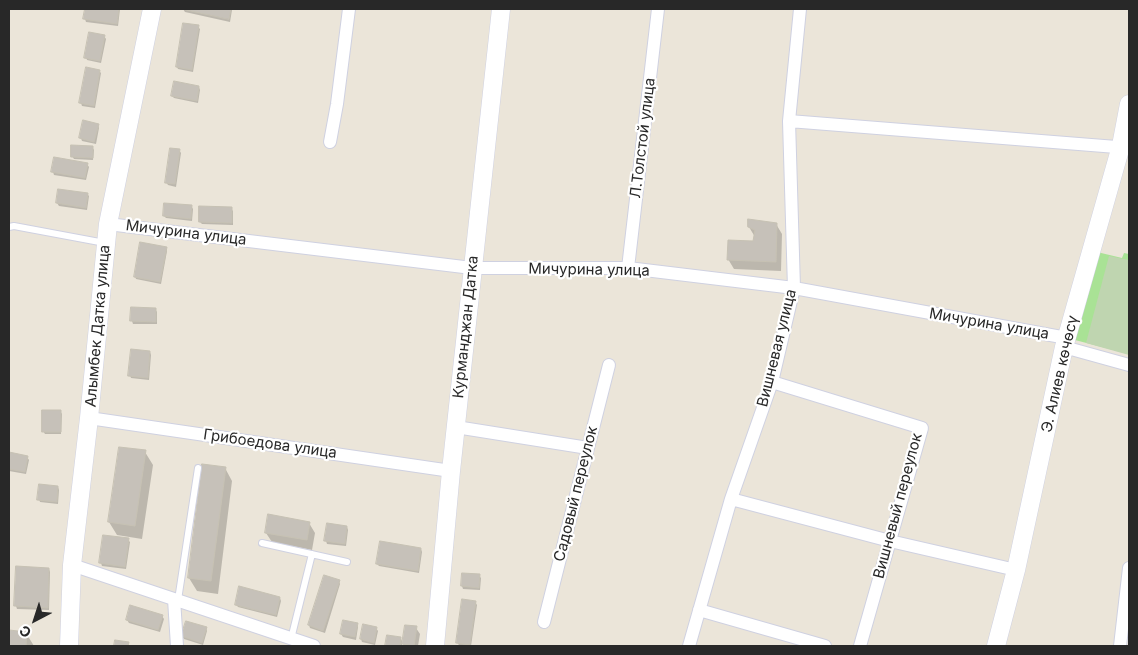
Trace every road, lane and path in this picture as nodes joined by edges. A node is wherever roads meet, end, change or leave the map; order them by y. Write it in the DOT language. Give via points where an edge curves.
graph roads {
  1 [pos="152,9"];
  2 [pos="349,9"];
  3 [pos="500,9"];
  4 [pos="658,9"];
  5 [pos="800,9"];
  6 [pos="1129,104"];
  7 [pos="789,121"];
  8 [pos="330,142"];
  9 [pos="1125,147"];
  10 [pos="108,224"];
  11 [pos="9,227"];
  12 [pos="106,243"];
  13 [pos="472,268"];
  14 [pos="628,268"];
  15 [pos="794,288"];
  16 [pos="1065,343"];
  17 [pos="609,365"];
  18 [pos="1129,365"];
  19 [pos="772,382"];
  20 [pos="90,418"];
  21 [pos="456,427"];
  22 [pos="588,448"];
  23 [pos="198,468"];
  24 [pos="451,470"];
  25 [pos="730,499"];
  26 [pos="890,541"];
  27 [pos="262,543"];
  28 [pos="312,554"];
  29 [pos="347,562"];
  30 [pos="72,565"];
  31 [pos="1129,568"];
  32 [pos="1016,570"];
  33 [pos="176,600"];
  34 [pos="699,610"];
  35 [pos="544,622"];
  36 [pos="291,638"];
  37 [pos="69,646"];
  38 [pos="177,646"];
  39 [pos="314,646"];
  40 [pos="435,646"];
  41 [pos="689,646"];
  42 [pos="825,646"];
  43 [pos="860,646"];
  44 [pos="996,646"];
  45 [pos="1120,646"];
  1 -- 10 [label="main road, Алымбек Датка улица"];
  2 -- 8 [label="street"];
  3 -- 13 [label="main road, Курманджан Датка"];
  4 -- 14 [label="street, Л.Толстой улица"];
  5 -- 7 [label="street, Вишневая улица"];
  6 -- 9 [label="main road, Э. Алиев көчөсү"];
  7 -- 9 [label="street"];
  7 -- 15 [label="street, Вишневая улица"];
  9 -- 16 [label="main road, Э. Алиев көчөсү"];
  10 -- 12 [label="main road, Алымбек Датка улица"];
  10 -- 13 [label="street, Мичурина улица"];
  11 -- 12 [label="lane"];
  12 -- 20 [label="main road, Алымбек Датка улица"];
  13 -- 14 [label="street, Мичурина улица"];
  13 -- 21 [label="main road, Курманджан Датка"];
  14 -- 15 [label="street, Мичурина улица"];
  15 -- 16 [label="street, Мичурина улица"];
  15 -- 19 [label="street, Вишневая улица"];
  16 -- 18 [label="street, Мичурина улица"];
  16 -- 32 [label="main road, Э. Алиев көчөсү"];
  17 -- 22 [label="street, Садовый переулок"];
  19 -- 25 [label="street, Вишневая улица"];
  19 -- 26 [label="street, Вишневый переулок" via="922,428"];
  20 -- 24 [label="street, Грибоедова улица"];
  20 -- 30 [label="main road, Алымбек Датка улица"];
  21 -- 22 [label="street"];
  21 -- 24 [label="main road, Курманджан Датка"];
  22 -- 35 [label="street, Садовый переулок"];
  23 -- 33 [label="lane"];
  24 -- 40 [label="main road, Курманджан Датка"];
  25 -- 26 [label="street"];
  25 -- 34 [label="street, Вишневая улица"];
  26 -- 32 [label="street"];
  26 -- 43 [label="street, Вишневый переулок"];
  27 -- 28 [label="lane"];
  28 -- 29 [label="lane"];
  28 -- 36 [label="lane"];
  30 -- 33 [label="street"];
  30 -- 37 [label="main road, Алымбек Датка улица"];
  31 -- 45 [label="street"];
  32 -- 44 [label="main road, Э. Алиев көчөсү"];
  33 -- 36 [label="street"];
  33 -- 38 [label="street"];
  34 -- 41 [label="street, Вишневая улица"];
  34 -- 42 [label="street"];
  36 -- 39 [label="street"];
}
